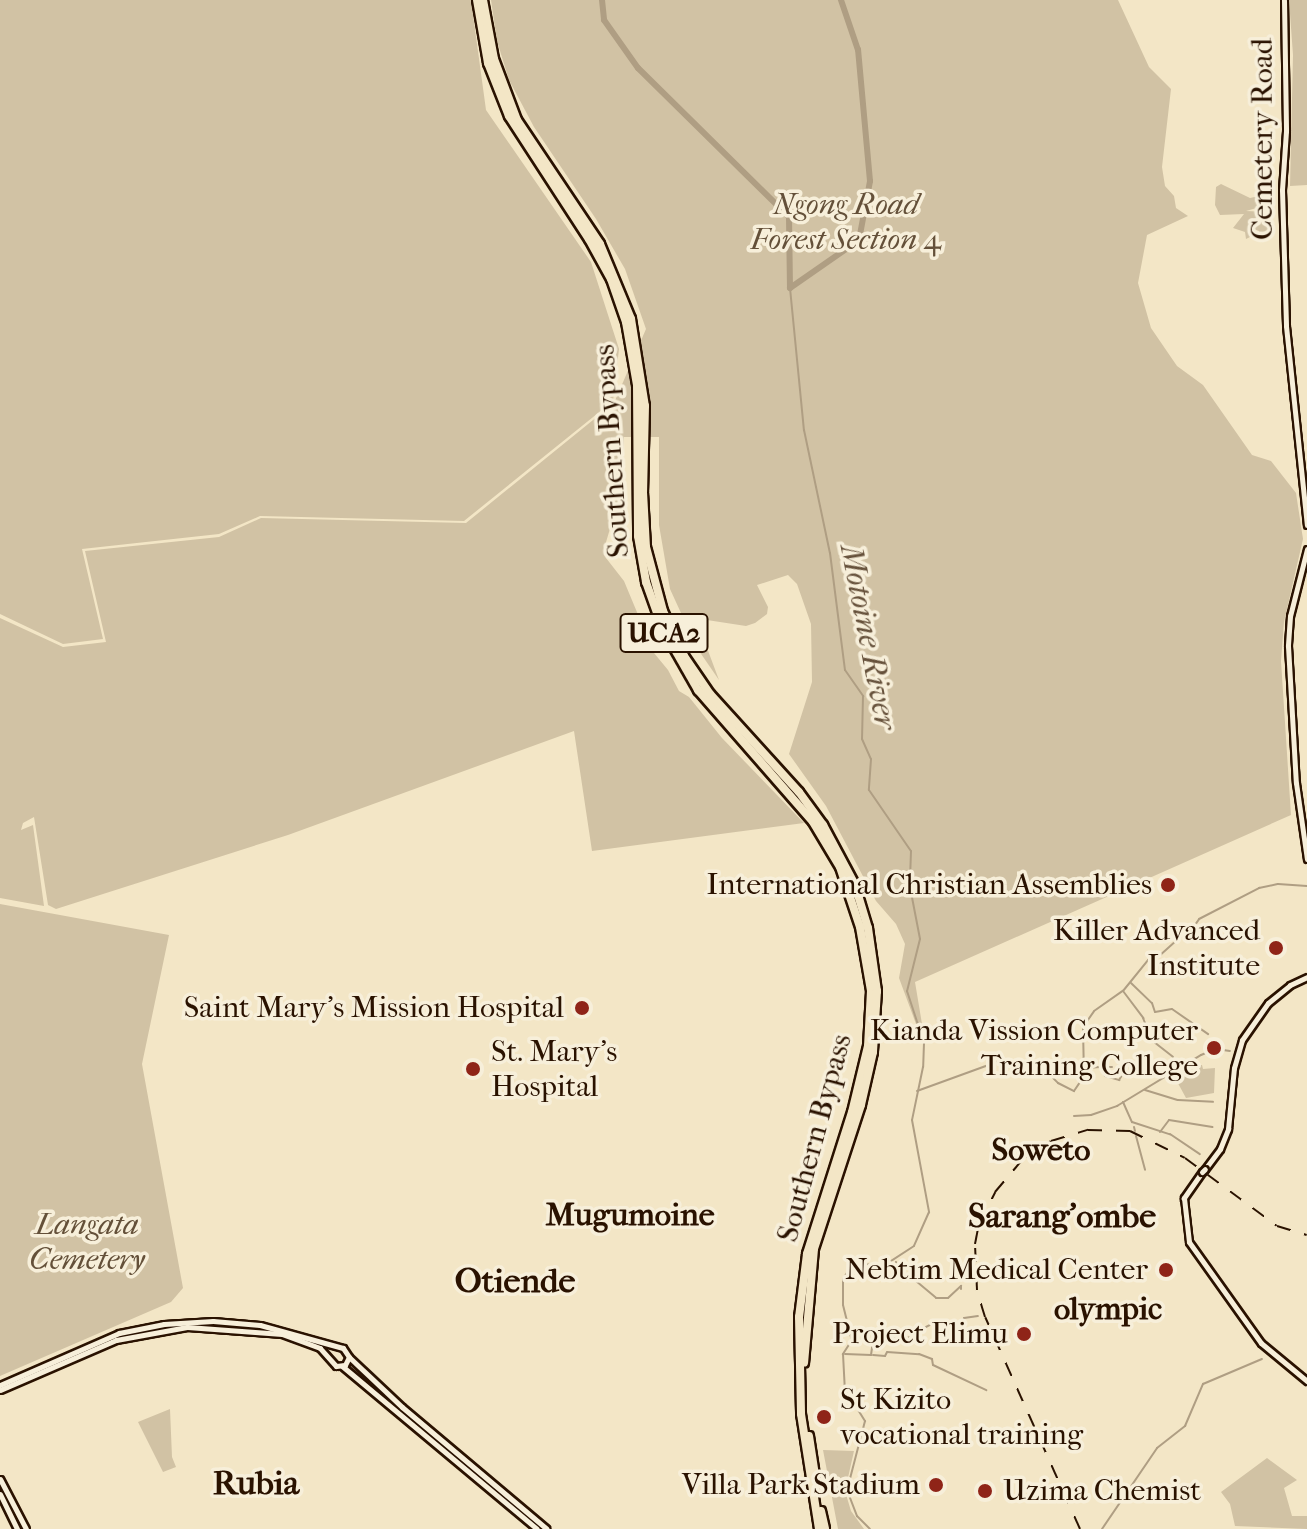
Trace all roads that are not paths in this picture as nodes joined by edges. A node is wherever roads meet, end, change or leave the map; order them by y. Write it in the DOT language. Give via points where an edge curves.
graph roads {
  1 [pos="480,0"];
  2 [pos="1284,0"];
  3 [pos="1307,525"];
  4 [pos="1307,549"];
  5 [pos="1307,859"];
  6 [pos="1307,977"];
  7 [pos="95,1345"];
  8 [pos="339,1347"];
  9 [pos="330,1356"];
  10 [pos="349,1357"];
  11 [pos="342,1366"];
  12 [pos="1307,1381"];
  13 [pos="0,1388"];
  14 [pos="0,1479"];
  15 [pos="0,1494"];
  16 [pos="17,1529"];
  17 [pos="26,1529"];
  18 [pos="537,1529"];
  19 [pos="547,1529"];
  20 [pos="822,1529"];
  1 -- 20 [label="highway, Southern Bypass / UCA2" via="494,59 517,120 600,244 631,319 645,406 646,547 663,611 710,694 818,816 863,908 876,979 874,1047 801,1298 799,1370 806,1458"];
  2 -- 3 [label="street, Cemetery Road" via="1285,277 1291,402"];
  4 -- 5 [label="street" via="1288,641"];
  6 -- 12 [label="street" via="1272,999 1247,1030 1235,1061 1228,1129 1184,1198 1189,1242 1261,1343"];
  7 -- 8 [label="street" via="138,1328 213,1321 260,1325"];
  7 -- 9 [label="street" via="169,1330 222,1327 282,1334"];
  7 -- 13 [label="street"];
  8 -- 9 [label="street"];
  8 -- 10 [label="street"];
  9 -- 11 [label="street"];
  10 -- 11 [label="street"];
  10 -- 19 [label="street"];
  11 -- 18 [label="street"];
  14 -- 17 [label="street"];
  15 -- 16 [label="street"];
}
